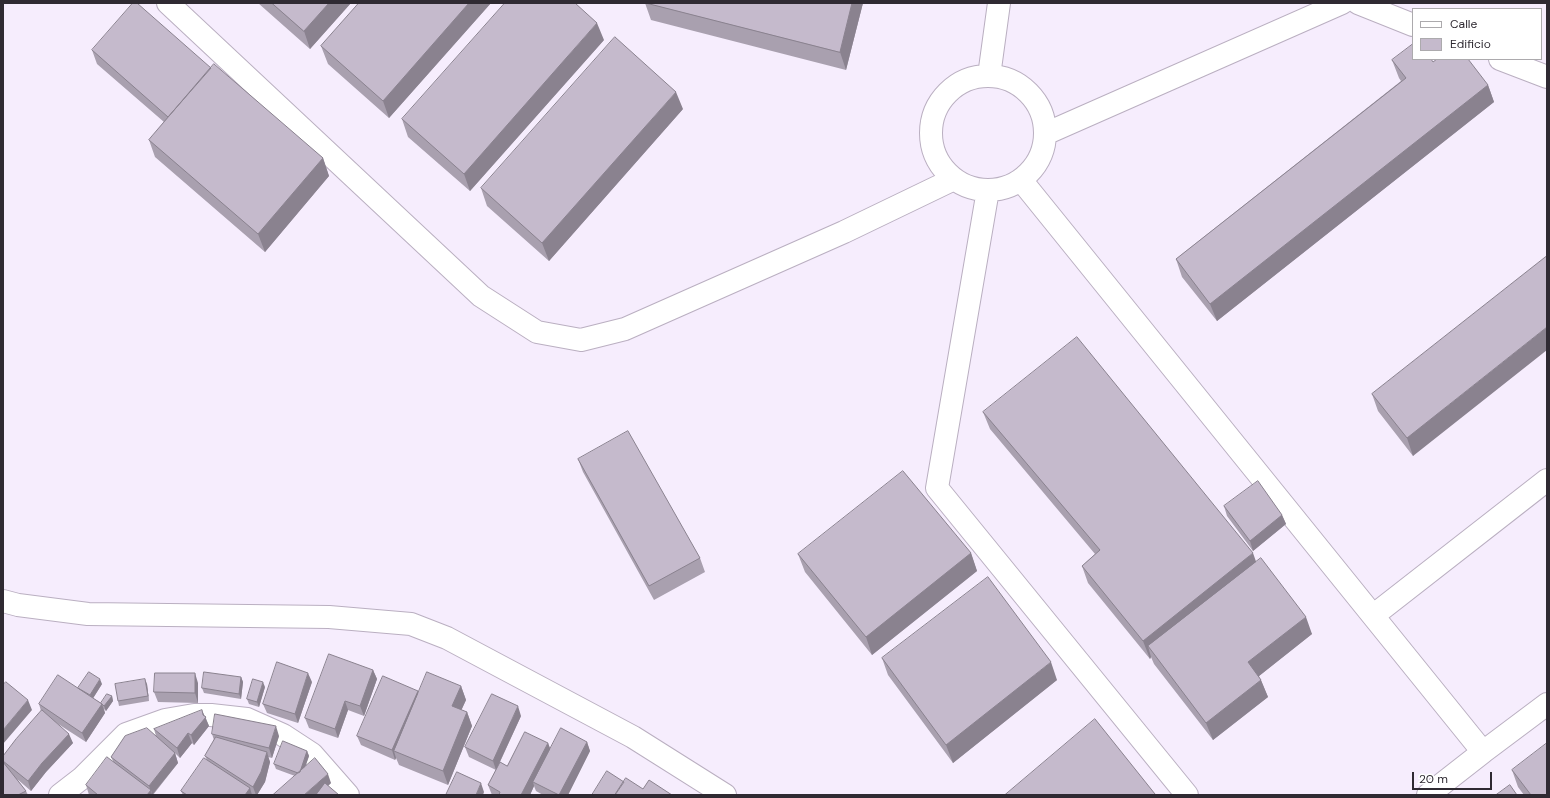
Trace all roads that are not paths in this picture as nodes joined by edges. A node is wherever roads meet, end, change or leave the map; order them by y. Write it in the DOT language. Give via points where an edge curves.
graph roads {
  1 [pos="168,3"];
  2 [pos="999,3"];
  3 [pos="1342,3"];
  4 [pos="1358,3"];
  5 [pos="1412,25"];
  6 [pos="1502,60"];
  7 [pos="989,76"];
  8 [pos="1547,78"];
  9 [pos="1046,134"];
  10 [pos="954,179"];
  11 [pos="1021,180"];
  12 [pos="988,190"];
  13 [pos="1547,480"];
  14 [pos="3,601"];
  15 [pos="1374,615"];
  16 [pos="1547,704"];
  17 [pos="1484,752"];
  18 [pos="60,795"];
  19 [pos="348,795"];
  20 [pos="725,795"];
  21 [pos="1187,795"];
  22 [pos="1428,795"];
  1 -- 10 [label="street" via="481,296 537,332 581,340 625,329 844,232"];
  2 -- 7 [label="street"];
  3 -- 9 [label="street"];
  4 -- 5 [label="street"];
  6 -- 8 [label="street"];
  7 -- 9 [label="street" via="1007,79 1023,87 1035,100 1043,116"];
  7 -- 10 [label="street" via="972,79 956,87 943,99 934,115 934,150 942,166"];
  9 -- 11 [label="street" via="1037,162"];
  10 -- 12 [label="street" via="970,188"];
  11 -- 12 [label="street" via="1005,188"];
  11 -- 15 [label="street"];
  12 -- 21 [label="street" via="937,488"];
  13 -- 15 [label="street"];
  14 -- 20 [label="street" via="18,606 88,614 329,616 411,624 447,638 633,737"];
  15 -- 17 [label="street"];
  16 -- 17 [label="street"];
  17 -- 22 [label="street"];
  18 -- 19 [label="street" via="82,778 126,734 165,720 205,715 247,719 283,736 312,754"];
}
